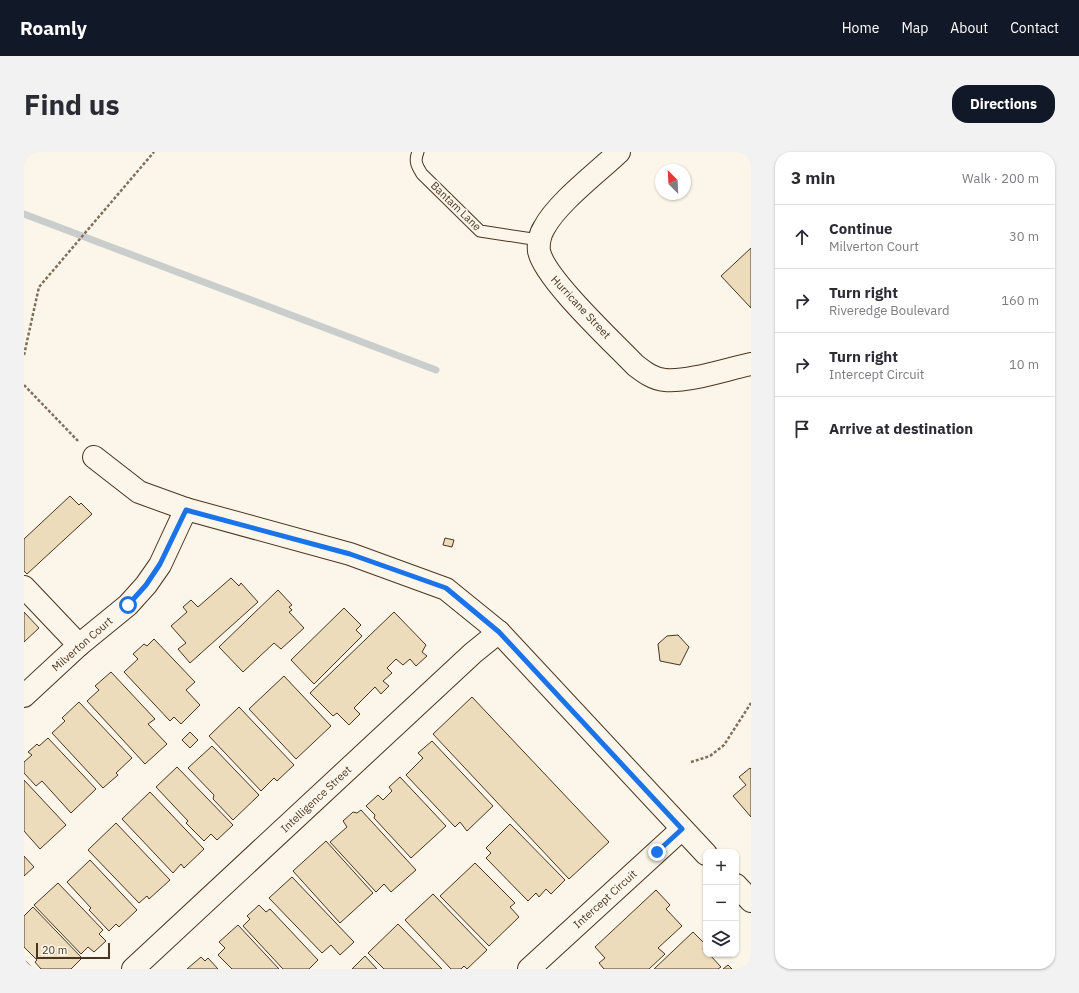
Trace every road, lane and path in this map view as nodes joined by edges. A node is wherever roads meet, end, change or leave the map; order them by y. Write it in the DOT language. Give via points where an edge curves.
graph roads {
  1 [pos="154,152"];
  2 [pos="418,152"];
  3 [pos="619,152"];
  4 [pos="540,240"];
  5 [pos="24,355"];
  6 [pos="751,364"];
  7 [pos="24,385"];
  8 [pos="94,457"];
  9 [pos="186,510"];
  10 [pos="24,586"];
  11 [pos="499,632"];
  12 [pos="79,645"];
  13 [pos="24,696"];
  14 [pos="751,703"];
  15 [pos="690,762"];
  16 [pos="682,829"];
  17 [pos="703,851"];
  18 [pos="739,888"];
  19 [pos="751,901"];
  20 [pos="133,969"];
  21 [pos="529,969"];
  1 -- 5 [label="path" via="39,287"];
  2 -- 4 [label="lane, Bantam Lane" via="415,158 422,174 480,231"];
  3 -- 4 [label="street, Hurricane Street" via="553,213 543,228"];
  4 -- 6 [label="street, Hurricane Street" via="539,251 550,275 635,365 648,375 664,380 683,379"];
  7 -- 8 [label="path"];
  8 -- 9 [label="street" via="139,492"];
  9 -- 11 [label="street" via="350,554 446,588"];
  9 -- 12 [label="street, Milverton Court" via="160,564 146,585 128,605"];
  10 -- 12 [label="street"];
  11 -- 16 [label="street"];
  11 -- 20 [label="street, Intelligence Street" via="473,653"];
  12 -- 13 [label="street, Milverton Court"];
  14 -- 15 [label="path" via="724,745 710,756"];
  16 -- 17 [label="street"];
  16 -- 21 [label="street, Intercept Circuit"];
  18 -- 19 [label="street"];
}
